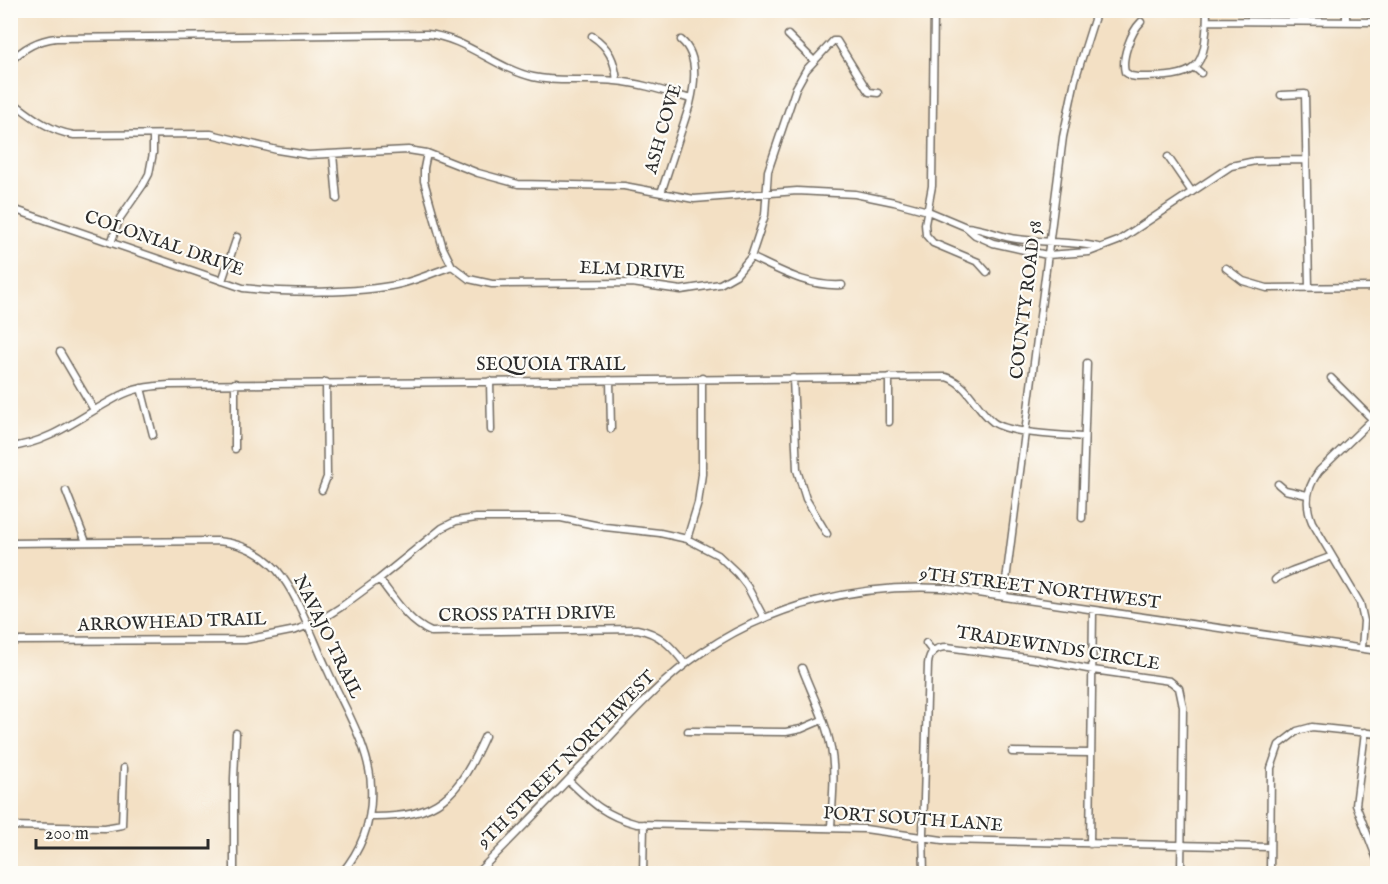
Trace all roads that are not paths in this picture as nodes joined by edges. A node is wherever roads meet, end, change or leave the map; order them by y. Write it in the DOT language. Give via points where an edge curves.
graph roads {
  1 [pos="934,10"];
  2 [pos="1097,10"];
  3 [pos="1207,10"];
  4 [pos="1346,10"];
  5 [pos="1207,21"];
  6 [pos="1141,22"];
  7 [pos="1346,22"];
  8 [pos="1377,22"];
  9 [pos="788,35"];
  10 [pos="592,36"];
  11 [pos="681,40"];
  12 [pos="814,61"];
  13 [pos="10,62"];
  14 [pos="1194,67"];
  15 [pos="1201,73"];
  16 [pos="617,81"];
  17 [pos="878,93"];
  18 [pos="1281,95"];
  19 [pos="692,99"];
  20 [pos="10,100"];
  21 [pos="153,135"];
  22 [pos="427,153"];
  23 [pos="333,154"];
  24 [pos="1168,157"];
  25 [pos="1305,160"];
  26 [pos="1192,192"];
  27 [pos="661,193"];
  28 [pos="767,193"];
  29 [pos="337,199"];
  30 [pos="10,208"];
  31 [pos="928,212"];
  32 [pos="966,227"];
  33 [pos="237,237"];
  34 [pos="111,243"];
  35 [pos="1049,243"];
  36 [pos="1098,248"];
  37 [pos="1047,255"];
  38 [pos="751,257"];
  39 [pos="452,266"];
  40 [pos="1226,268"];
  41 [pos="987,272"];
  42 [pos="222,281"];
  43 [pos="842,285"];
  44 [pos="1309,287"];
  45 [pos="1377,287"];
  46 [pos="60,352"];
  47 [pos="1087,363"];
  48 [pos="889,377"];
  49 [pos="702,378"];
  50 [pos="793,378"];
  51 [pos="1331,378"];
  52 [pos="610,380"];
  53 [pos="490,381"];
  54 [pos="326,382"];
  55 [pos="235,383"];
  56 [pos="141,388"];
  57 [pos="94,411"];
  58 [pos="1375,417"];
  59 [pos="890,422"];
  60 [pos="611,429"];
  61 [pos="491,430"];
  62 [pos="1025,432"];
  63 [pos="153,435"];
  64 [pos="1084,437"];
  65 [pos="10,447"];
  66 [pos="236,449"];
  67 [pos="1278,484"];
  68 [pos="322,490"];
  69 [pos="66,491"];
  70 [pos="1307,495"];
  71 [pos="1082,518"];
  72 [pos="827,534"];
  73 [pos="687,539"];
  74 [pos="86,542"];
  75 [pos="10,543"];
  76 [pos="1332,556"];
  77 [pos="379,579"];
  78 [pos="1275,580"];
  79 [pos="1004,596"];
  80 [pos="1093,610"];
  81 [pos="764,618"];
  82 [pos="307,626"];
  83 [pos="10,641"];
  84 [pos="926,643"];
  85 [pos="1362,648"];
  86 [pos="933,651"];
  87 [pos="1377,651"];
  88 [pos="685,664"];
  89 [pos="802,668"];
  90 [pos="1093,670"];
  91 [pos="822,720"];
  92 [pos="688,731"];
  93 [pos="1365,732"];
  94 [pos="236,733"];
  95 [pos="1377,734"];
  96 [pos="484,736"];
  97 [pos="1012,752"];
  98 [pos="1090,753"];
  99 [pos="13,766"];
  100 [pos="124,768"];
  101 [pos="568,780"];
  102 [pos="370,817"];
  103 [pos="644,824"];
  104 [pos="11,826"];
  105 [pos="831,828"];
  106 [pos="924,837"];
  107 [pos="1090,843"];
  108 [pos="1180,846"];
  109 [pos="1270,847"];
  110 [pos="1377,862"];
  111 [pos="234,873"];
  112 [pos="341,873"];
  113 [pos="476,873"];
  114 [pos="643,873"];
  115 [pos="924,873"];
  116 [pos="1180,873"];
  117 [pos="1270,873"];
  1 -- 31 [label="street" via="932,186"];
  2 -- 35 [label="street, COUNTY ROAD 58" via="1066,120"];
  3 -- 5 [label="street"];
  4 -- 7 [label="street"];
  5 -- 7 [label="street"];
  5 -- 14 [label="street" via="1203,54"];
  6 -- 14 [label="street" via="1133,32 1124,62 1126,74 1170,77"];
  7 -- 8 [label="street"];
  9 -- 12 [label="street"];
  10 -- 16 [label="street" via="609,51"];
  11 -- 19 [label="street, ASH COVE" via="692,56"];
  12 -- 17 [label="street, ELM DRIVE" via="837,41 869,92"];
  12 -- 28 [label="street, ELM DRIVE" via="796,88 768,171"];
  13 -- 16 [label="street" via="27,47 50,39 417,33 453,40 535,77"];
  14 -- 15 [label="street"];
  16 -- 19 [label="street"];
  18 -- 25 [label="street" via="1305,94"];
  19 -- 27 [label="street, ASH COVE"];
  20 -- 21 [label="street" via="46,126 67,134"];
  21 -- 23 [label="street" via="211,134 295,154"];
  21 -- 34 [label="street" via="149,174 120,218"];
  22 -- 23 [label="street" via="378,150"];
  22 -- 27 [label="street" via="518,184 624,186"];
  22 -- 39 [label="street" via="424,181"];
  23 -- 29 [label="street"];
  24 -- 26 [label="street"];
  25 -- 26 [label="street" via="1238,164"];
  25 -- 44 [label="street"];
  26 -- 36 [label="street" via="1118,241"];
  27 -- 28 [label="street" via="694,200"];
  28 -- 31 [label="street" via="855,194"];
  28 -- 38 [label="street, ELM DRIVE"];
  30 -- 34 [label="street, COLONIAL DRIVE"];
  31 -- 32 [label="street"];
  31 -- 41 [label="street" via="926,235 933,243 978,262"];
  32 -- 35 [label="street"];
  32 -- 37 [label="street" via="993,243"];
  33 -- 42 [label="street"];
  34 -- 42 [label="street, COLONIAL DRIVE"];
  35 -- 36 [label="street"];
  35 -- 37 [label="street, COUNTY ROAD 58"];
  36 -- 37 [label="street"];
  37 -- 62 [label="street, COUNTY ROAD 58"];
  38 -- 39 [label="street, ELM DRIVE" via="743,269 724,283 681,290 632,283 487,284 468,279"];
  38 -- 43 [label="street" via="812,284"];
  39 -- 42 [label="street, COLONIAL DRIVE" via="371,289 260,290"];
  40 -- 44 [label="street" via="1243,281 1262,287"];
  44 -- 45 [label="street"];
  46 -- 57 [label="street"];
  47 -- 64 [label="street"];
  48 -- 50 [label="street, SEQUOIA TRAIL"];
  48 -- 59 [label="street"];
  48 -- 62 [label="street, SEQUOIA TRAIL" via="951,379 993,422"];
  49 -- 50 [label="street, SEQUOIA TRAIL"];
  49 -- 52 [label="street, SEQUOIA TRAIL"];
  49 -- 73 [label="street" via="702,474"];
  50 -- 72 [label="street" via="797,470 806,499"];
  51 -- 58 [label="street"];
  52 -- 53 [label="street, SEQUOIA TRAIL"];
  52 -- 60 [label="street"];
  53 -- 54 [label="street, SEQUOIA TRAIL"];
  53 -- 61 [label="street"];
  54 -- 55 [label="street, SEQUOIA TRAIL"];
  54 -- 68 [label="street" via="327,477"];
  55 -- 56 [label="street, SEQUOIA TRAIL"];
  55 -- 66 [label="street"];
  56 -- 57 [label="street, SEQUOIA TRAIL"];
  56 -- 63 [label="street"];
  57 -- 65 [label="street, SEQUOIA TRAIL" via="47,437"];
  58 -- 70 [label="street" via="1319,471"];
  62 -- 64 [label="street, SEQUOIA TRAIL"];
  62 -- 79 [label="street, COUNTY ROAD 58"];
  64 -- 71 [label="street"];
  67 -- 70 [label="street" via="1285,490"];
  69 -- 74 [label="street"];
  70 -- 76 [label="street" via="1308,513"];
  73 -- 77 [label="street, ARROWHEAD TRAIL" via="561,518 467,519 442,528"];
  73 -- 81 [label="street, ARROWHEAD TRAIL" via="718,555 737,573"];
  74 -- 75 [label="street, NAVAJO TRAIL"];
  74 -- 82 [label="street, NAVAJO TRAIL" via="217,541 241,545 260,555 277,571"];
  76 -- 78 [label="street"];
  76 -- 85 [label="street" via="1362,609"];
  77 -- 82 [label="street, ARROWHEAD TRAIL"];
  77 -- 88 [label="street, CROSS PATH DRIVE" via="409,616 431,632 637,629 664,640"];
  79 -- 80 [label="street, 9TH STREET NORTHWEST"];
  79 -- 81 [label="street, 9TH STREET NORTHWEST" via="943,588 882,589 824,598"];
  80 -- 85 [label="street, 9TH STREET NORTHWEST"];
  80 -- 90 [label="street"];
  81 -- 88 [label="street, 9TH STREET NORTHWEST"];
  82 -- 83 [label="street, ARROWHEAD TRAIL" via="244,640"];
  82 -- 102 [label="street, NAVAJO TRAIL" via="365,755 371,783"];
  84 -- 86 [label="street"];
  85 -- 87 [label="street, 9TH STREET NORTHWEST"];
  86 -- 90 [label="street, TRADEWINDS CIRCLE" via="946,647"];
  86 -- 106 [label="street, TRADEWINDS CIRCLE" via="928,664"];
  88 -- 101 [label="street, 9TH STREET NORTHWEST"];
  89 -- 91 [label="street"];
  90 -- 98 [label="street"];
  90 -- 108 [label="street, TRADEWINDS CIRCLE" via="1170,681 1179,688 1183,707"];
  91 -- 92 [label="street" via="786,732"];
  91 -- 105 [label="street" via="832,757"];
  93 -- 95 [label="street"];
  93 -- 109 [label="street" via="1312,727 1283,741 1271,768"];
  93 -- 110 [label="street" via="1356,805"];
  94 -- 111 [label="street"];
  96 -- 102 [label="street" via="468,771 447,798 410,815"];
  97 -- 98 [label="street"];
  98 -- 107 [label="street"];
  99 -- 104 [label="street"];
  100 -- 104 [label="street" via="122,825"];
  101 -- 103 [label="street, PORT SOUTH LANE" via="600,810"];
  101 -- 113 [label="street, 9TH STREET NORTHWEST"];
  102 -- 112 [label="street, NAVAJO TRAIL" via="360,846"];
  103 -- 105 [label="street, PORT SOUTH LANE"];
  103 -- 114 [label="street"];
  105 -- 106 [label="street, PORT SOUTH LANE"];
  106 -- 107 [label="street, PORT SOUTH LANE"];
  106 -- 115 [label="street, TRADEWINDS CIRCLE"];
  107 -- 108 [label="street, PORT SOUTH LANE"];
  108 -- 109 [label="street, PORT SOUTH LANE"];
  108 -- 116 [label="street, TRADEWINDS CIRCLE"];
  109 -- 117 [label="street"];
}
